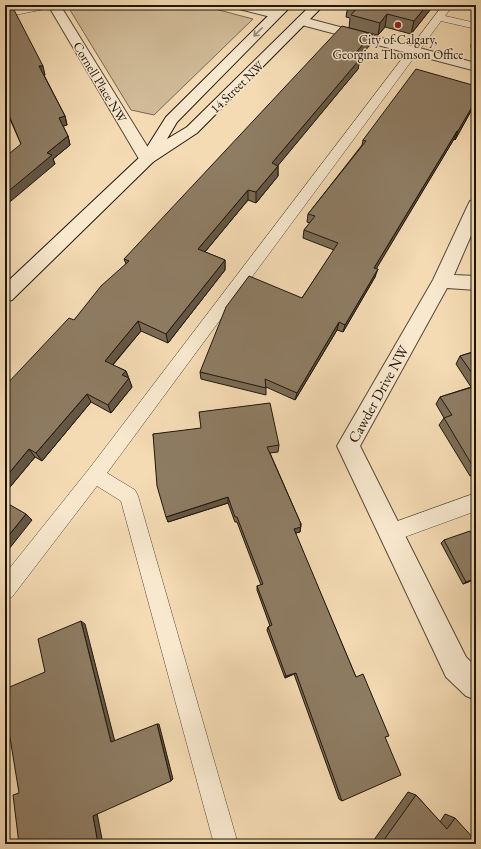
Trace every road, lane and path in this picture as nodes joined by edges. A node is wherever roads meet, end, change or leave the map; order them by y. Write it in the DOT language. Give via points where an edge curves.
graph roads {
  1 [pos="50,5"];
  2 [pos="54,5"];
  3 [pos="238,5"];
  4 [pos="318,5"];
  5 [pos="448,5"];
  6 [pos="281,10"];
  7 [pos="5,14"];
  8 [pos="438,17"];
  9 [pos="302,21"];
  10 [pos="476,26"];
  11 [pos="412,50"];
  12 [pos="476,67"];
  13 [pos="147,159"];
  14 [pos="476,205"];
  15 [pos="442,281"];
  16 [pos="476,283"];
  17 [pos="5,295"];
  18 [pos="95,474"];
  19 [pos="476,502"];
  20 [pos="391,533"];
  21 [pos="5,590"];
  22 [pos="476,686"];
  23 [pos="226,844"];
  1 -- 7 [label="lane"];
  2 -- 13 [label="street, Cornell Place NW"];
  3 -- 6 [label="street"];
  4 -- 9 [label="street, 14 Street NW"];
  5 -- 8 [label="lane"];
  6 -- 13 [label="street, 14 Street NW, one-way" via="171,120"];
  8 -- 10 [label="lane"];
  8 -- 11 [label="lane"];
  9 -- 11 [label="street"];
  9 -- 13 [label="street, 14 Street NW" via="192,130"];
  11 -- 12 [label="street"];
  11 -- 18 [label="lane"];
  13 -- 17 [label="street, 14 Street NW"];
  14 -- 15 [label="street, Cawder Drive NW"];
  15 -- 16 [label="street"];
  15 -- 20 [label="street, Cawder Drive NW" via="348,446"];
  18 -- 21 [label="lane"];
  18 -- 23 [label="lane" via="129,496"];
  19 -- 20 [label="lane"];
  20 -- 22 [label="street, Cawder Drive NW" via="456,667"];
}
